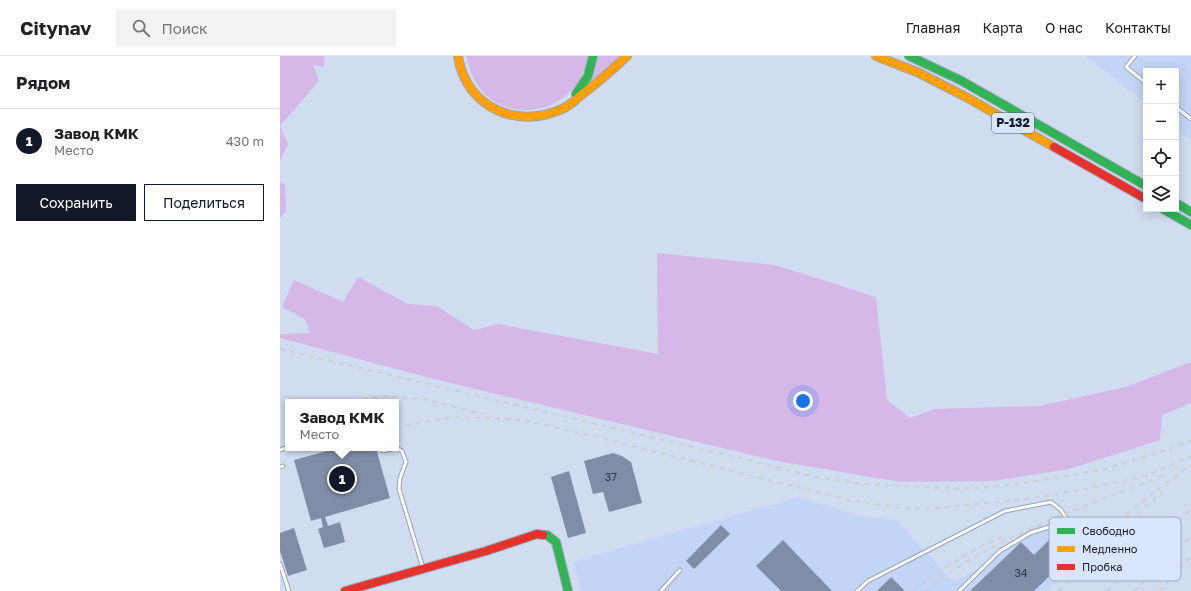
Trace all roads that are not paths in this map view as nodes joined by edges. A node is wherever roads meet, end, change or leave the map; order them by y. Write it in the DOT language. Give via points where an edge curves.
graph roads {
  1 [pos="458,56"];
  2 [pos="593,56"];
  3 [pos="627,56"];
  4 [pos="876,56"];
  5 [pos="909,56"];
  6 [pos="1135,56"];
  7 [pos="1143,81"];
  8 [pos="566,107"];
  9 [pos="1179,109"];
  10 [pos="1191,118"];
  11 [pos="1143,184"];
  12 [pos="1143,197"];
  13 [pos="1179,205"];
  14 [pos="1168,212"];
  15 [pos="1191,212"];
  16 [pos="1191,225"];
  17 [pos="399,450"];
  18 [pos="1066,517"];
  19 [pos="1049,527"];
  20 [pos="280,564"];
  21 [pos="423,568"];
  22 [pos="680,570"];
  23 [pos="289,591"];
  24 [pos="345,591"];
  25 [pos="568,591"];
  26 [pos="661,591"];
  27 [pos="857,591"];
  28 [pos="959,591"];
  1 -- 8 [label="main road" via="462,74 470,88 497,111 531,118 548,115"];
  2 -- 8 [label="main road" via="586,82"];
  3 -- 8 [label="main road"];
  4 -- 12 [label="main road, Р-132" via="917,72 966,97"];
  5 -- 11 [label="main road, Р-132" via="960,80"];
  6 -- 7 [label="lane" via="1126,67"];
  9 -- 10 [label="lane"];
  13 -- 15 [label="main road"];
  14 -- 16 [label="main road"];
  17 -- 21 [label="lane" via="406,462 400,478 400,489"];
  18 -- 27 [label="lane" via="1051,502 1005,511 868,581"];
  19 -- 28 [label="lane" via="1030,533 1000,551"];
  20 -- 23 [label="lane"];
  21 -- 24 [label="main road"];
  21 -- 25 [label="main road" via="537,534 547,535 556,542"];
  22 -- 26 [label="lane"];
}
